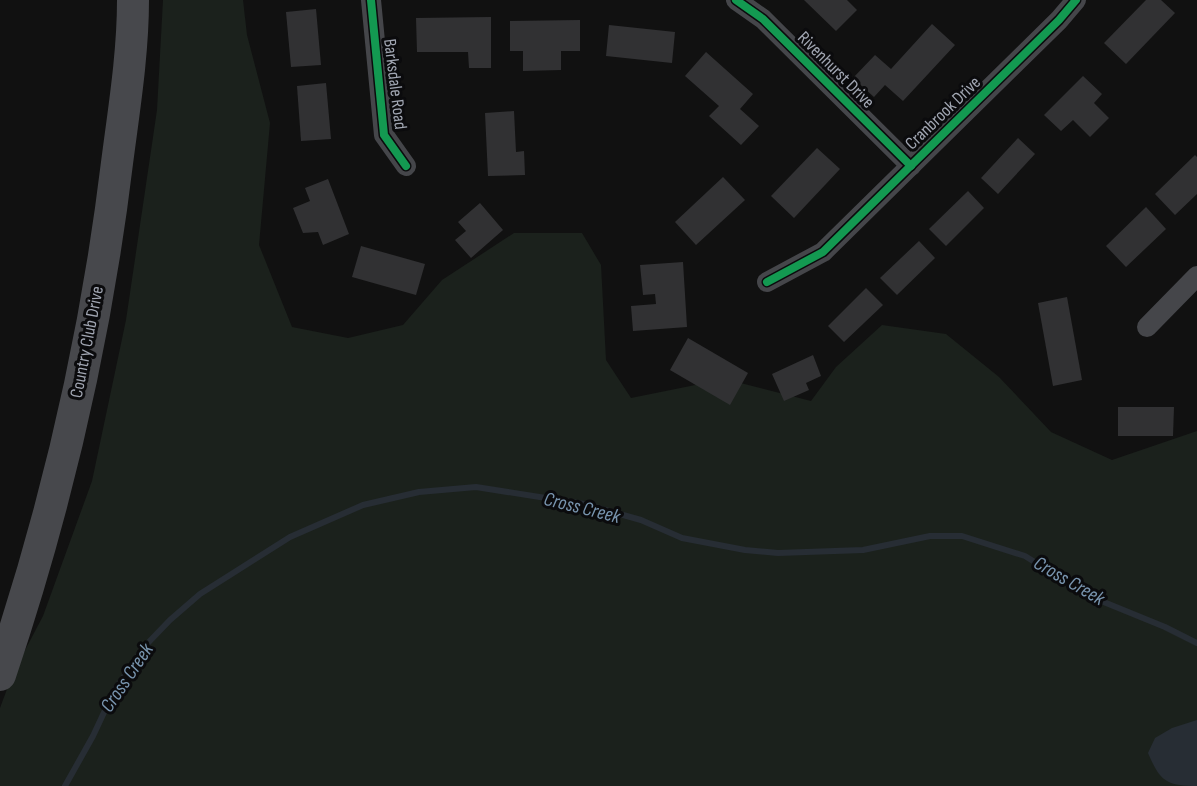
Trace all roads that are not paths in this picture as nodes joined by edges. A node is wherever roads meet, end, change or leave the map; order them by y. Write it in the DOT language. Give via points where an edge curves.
graph roads {
  1 [pos="133,0"];
  2 [pos="371,0"];
  3 [pos="736,0"];
  4 [pos="1076,0"];
  5 [pos="406,166"];
  6 [pos="911,166"];
  7 [pos="1197,276"];
  8 [pos="767,282"];
  9 [pos="1147,327"];
  10 [pos="0,675"];
  1 -- 10 [label="main road, Country Club Drive" via="114,189 93,319 69,437 24,604"];
  2 -- 5 [label="street, Barksdale Road" via="384,135"];
  3 -- 6 [label="street, Rivenhurst Drive" via="763,19"];
  4 -- 6 [label="street, Cranbrook Drive"];
  6 -- 8 [label="street, Cranbrook Drive" via="823,252"];
  7 -- 9 [label="street"];
}
